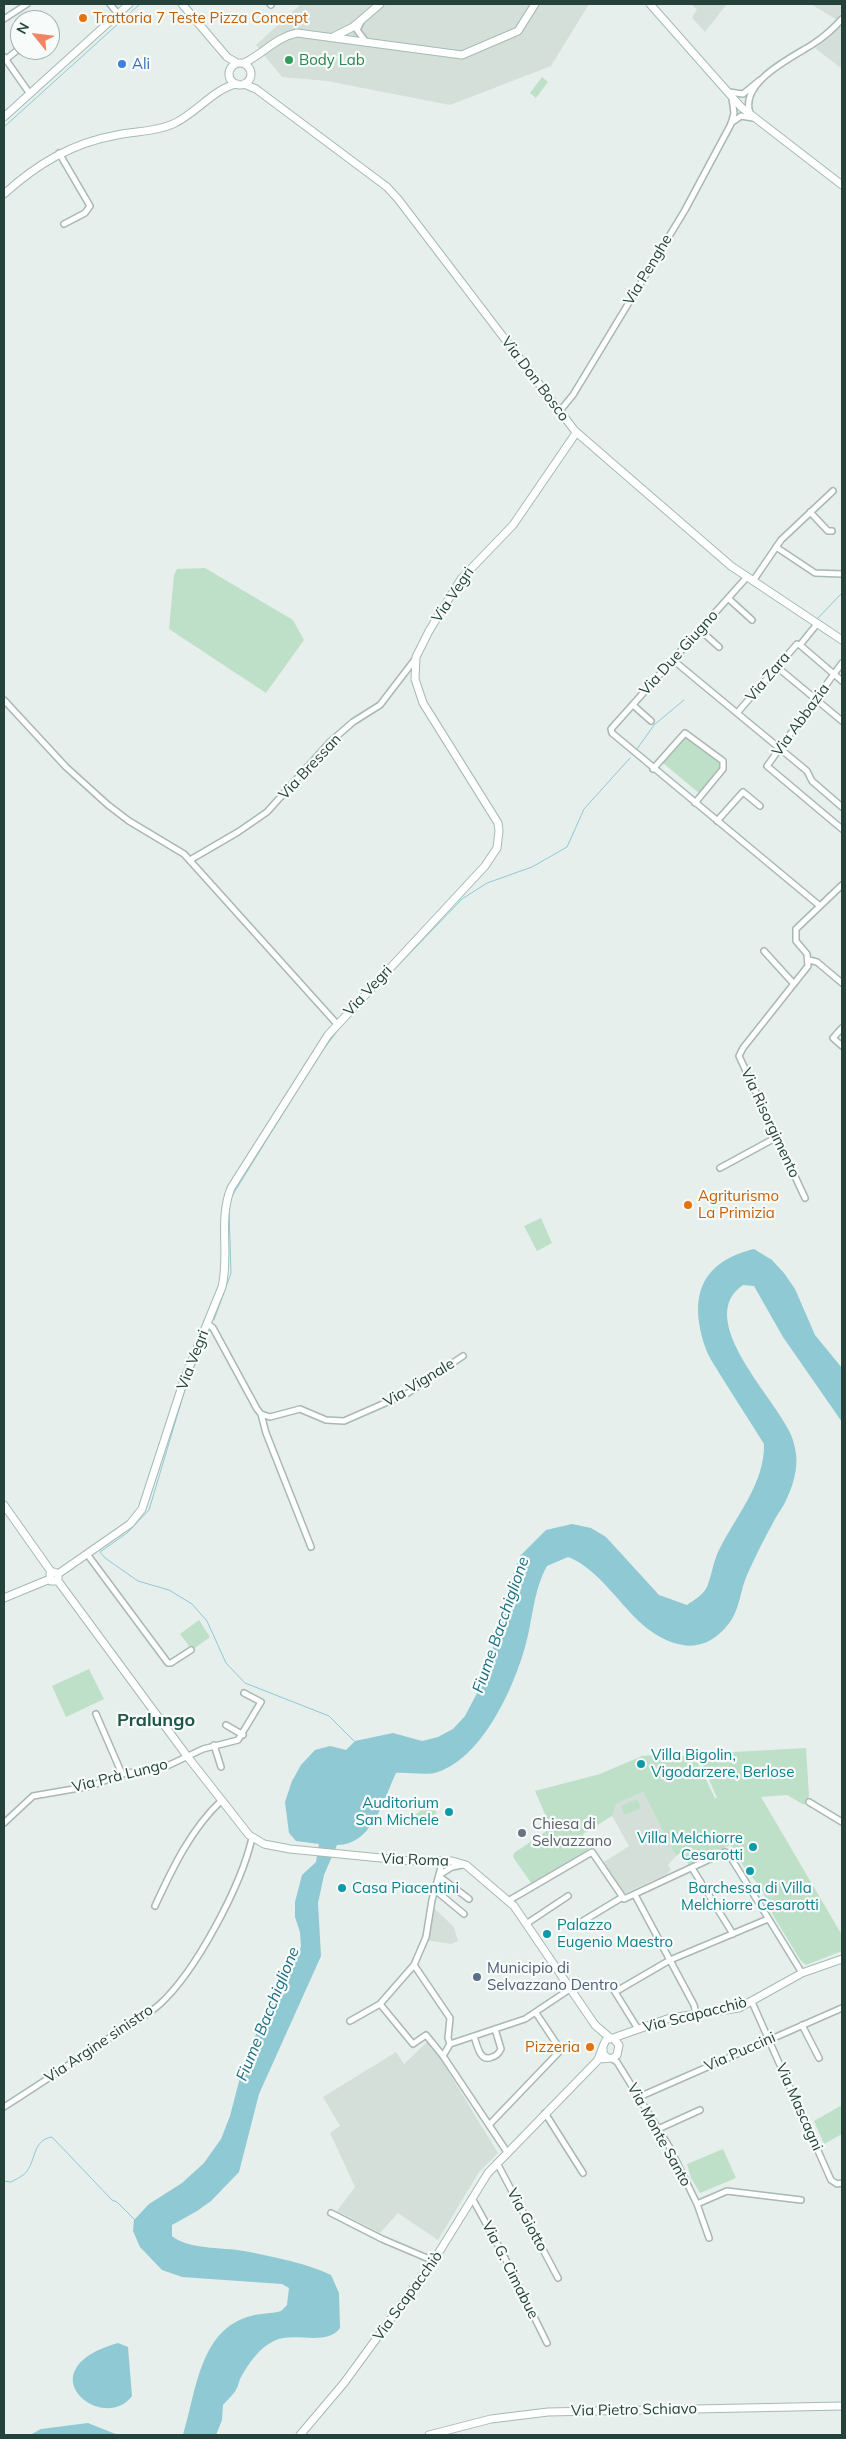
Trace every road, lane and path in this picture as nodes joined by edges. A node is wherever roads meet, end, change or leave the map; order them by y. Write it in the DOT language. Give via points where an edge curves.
graph roads {
  1 [pos="27,4"];
  2 [pos="110,4"];
  3 [pos="129,4"];
  4 [pos="182,4"];
  5 [pos="380,4"];
  6 [pos="535,4"];
  7 [pos="650,4"];
  8 [pos="118,14"];
  9 [pos="364,18"];
  10 [pos="842,19"];
  11 [pos="4,20"];
  12 [pos="332,38"];
  13 [pos="367,43"];
  14 [pos="260,55"];
  15 [pos="227,57"];
  16 [pos="4,59"];
  17 [pos="240,63"];
  18 [pos="230,73"];
  19 [pos="251,74"];
  20 [pos="761,80"];
  21 [pos="240,84"];
  22 [pos="225,88"];
  23 [pos="256,89"];
  24 [pos="724,89"];
  25 [pos="30,94"];
  26 [pos="732,98"];
  27 [pos="4,117"];
  28 [pos="754,118"];
  29 [pos="731,124"];
  30 [pos="59,153"];
  31 [pos="842,185"];
  32 [pos="4,194"];
  33 [pos="64,224"];
  34 [pos="559,412"];
  35 [pos="576,433"];
  36 [pos="833,491"];
  37 [pos="810,512"];
  38 [pos="832,531"];
  39 [pos="776,547"];
  40 [pos="842,574"];
  41 [pos="750,579"];
  42 [pos="730,599"];
  43 [pos="752,620"];
  44 [pos="817,624"];
  45 [pos="700,630"];
  46 [pos="842,640"];
  47 [pos="800,645"];
  48 [pos="719,647"];
  49 [pos="416,657"];
  50 [pos="673,660"];
  51 [pos="842,663"];
  52 [pos="777,667"];
  53 [pos="834,674"];
  54 [pos="842,681"];
  55 [pos="4,700"];
  56 [pos="816,700"];
  57 [pos="633,705"];
  58 [pos="737,713"];
  59 [pos="651,721"];
  60 [pos="842,721"];
  61 [pos="780,749"];
  62 [pos="653,769"];
  63 [pos="695,803"];
  64 [pos="760,806"];
  65 [pos="842,807"];
  66 [pos="717,821"];
  67 [pos="842,829"];
  68 [pos="190,860"];
  69 [pos="842,885"];
  70 [pos="820,906"];
  71 [pos="764,951"];
  72 [pos="809,960"];
  73 [pos="842,983"];
  74 [pos="794,984"];
  75 [pos="338,1024"];
  76 [pos="842,1028"];
  77 [pos="842,1046"];
  78 [pos="777,1138"];
  79 [pos="720,1168"];
  80 [pos="805,1198"];
  81 [pos="207,1323"];
  82 [pos="464,1356"];
  83 [pos="261,1414"];
  84 [pos="4,1505"];
  85 [pos="311,1547"];
  86 [pos="87,1554"];
  87 [pos="54,1577"];
  88 [pos="4,1598"];
  89 [pos="190,1650"];
  90 [pos="244,1693"];
  91 [pos="96,1714"];
  92 [pos="226,1725"];
  93 [pos="243,1735"];
  94 [pos="214,1745"];
  95 [pos="187,1756"];
  96 [pos="221,1767"];
  97 [pos="122,1774"];
  98 [pos="221,1801"];
  99 [pos="810,1802"];
  100 [pos="842,1822"];
  101 [pos="4,1823"];
  102 [pos="255,1840"];
  103 [pos="443,1860"];
  104 [pos="452,1861"];
  105 [pos="466,1865"];
  106 [pos="692,1868"];
  107 [pos="446,1870"];
  108 [pos="440,1876"];
  109 [pos="435,1890"];
  110 [pos="635,1895"];
  111 [pos="568,1896"];
  112 [pos="621,1898"];
  113 [pos="469,1900"];
  114 [pos="508,1901"];
  115 [pos="155,1906"];
  116 [pos="464,1914"];
  117 [pos="768,1919"];
  118 [pos="526,1924"];
  119 [pos="578,1924"];
  120 [pos="733,1934"];
  121 [pos="842,1959"];
  122 [pos="670,1960"];
  123 [pos="414,1965"];
  124 [pos="802,1973"];
  125 [pos="570,1989"];
  126 [pos="752,2002"];
  127 [pos="380,2004"];
  128 [pos="842,2008"];
  129 [pos="536,2013"];
  130 [pos="696,2014"];
  131 [pos="350,2021"];
  132 [pos="595,2025"];
  133 [pos="802,2025"];
  134 [pos="495,2029"];
  135 [pos="638,2029"];
  136 [pos="629,2034"];
  137 [pos="474,2036"];
  138 [pos="611,2038"];
  139 [pos="769,2039"];
  140 [pos="450,2044"];
  141 [pos="619,2047"];
  142 [pos="602,2048"];
  143 [pos="442,2056"];
  144 [pos="613,2058"];
  145 [pos="819,2058"];
  146 [pos="598,2059"];
  147 [pos="639,2097"];
  148 [pos="4,2107"];
  149 [pos="700,2110"];
  150 [pos="545,2112"];
  151 [pos="489,2125"];
  152 [pos="658,2129"];
  153 [pos="507,2152"];
  154 [pos="497,2163"];
  155 [pos="583,2174"];
  156 [pos="842,2183"];
  157 [pos="472,2198"];
  158 [pos="801,2200"];
  159 [pos="697,2204"];
  160 [pos="331,2213"];
  161 [pos="709,2238"];
  162 [pos="434,2261"];
  163 [pos="558,2278"];
  164 [pos="547,2344"];
  165 [pos="842,2406"];
  166 [pos="300,2435"];
  167 [pos="429,2435"];
  1 -- 11 [label="street"];
  2 -- 8 [label="street"];
  3 -- 8 [label="street"];
  4 -- 15 [label="street"];
  5 -- 9 [label="street"];
  6 -- 13 [label="street" via="518,31 462,55"];
  7 -- 24 [label="street"];
  8 -- 25 [label="street"];
  9 -- 12 [label="street"];
  9 -- 13 [label="street" via="357,30"];
  10 -- 20 [label="street" via="830,32 769,71"];
  12 -- 13 [label="street"];
  12 -- 14 [label="street" via="297,33 288,35 278,38"];
  14 -- 17 [label="street"];
  14 -- 19 [label="street"];
  15 -- 17 [label="street"];
  15 -- 18 [label="street"];
  16 -- 25 [label="street"];
  17 -- 18 [label="street"];
  17 -- 19 [label="street"];
  18 -- 21 [label="street, Via Don Bosco"];
  18 -- 22 [label="street"];
  19 -- 21 [label="street"];
  19 -- 23 [label="street"];
  20 -- 24 [label="street" via="743,94"];
  20 -- 28 [label="street" via="748,103 749,113"];
  21 -- 22 [label="street"];
  21 -- 23 [label="street, Via Don Bosco"];
  22 -- 30 [label="street" via="189,116 171,125 94,140"];
  23 -- 34 [label="street, Via Don Bosco" via="398,199"];
  24 -- 26 [label="street"];
  25 -- 27 [label="street"];
  26 -- 28 [label="street"];
  26 -- 29 [label="street, Via Penghe" via="734,113"];
  28 -- 29 [label="street" via="740,116"];
  28 -- 31 [label="street"];
  29 -- 34 [label="street, Via Penghe" via="684,210 573,395"];
  30 -- 32 [label="street"];
  30 -- 33 [label="street" via="90,206 85,213"];
  34 -- 35 [label="street, Via Don Bosco"];
  35 -- 41 [label="street, Via Don Bosco" via="715,553"];
  35 -- 49 [label="street, Via Vegri" via="513,526 461,579"];
  36 -- 37 [label="street, Via Due Giugno"];
  37 -- 38 [label="street" via="828,531"];
  37 -- 39 [label="street, Via Due Giugno"];
  39 -- 40 [label="street" via="815,573"];
  39 -- 41 [label="street, Via Due Giugno"];
  41 -- 42 [label="street, Via Due Giugno"];
  41 -- 44 [label="street, Via Don Bosco"];
  42 -- 43 [label="street"];
  42 -- 45 [label="street, Via Due Giugno"];
  44 -- 46 [label="street, Via Don Bosco"];
  44 -- 47 [label="street, Via Zara"];
  45 -- 48 [label="street"];
  45 -- 50 [label="street, Via Due Giugno"];
  47 -- 52 [label="street, Via Zara" via="797,644"];
  47 -- 53 [label="street, Via Zara"];
  49 -- 68 [label="street, Via Bressan" via="380,705 330,742 267,812"];
  49 -- 75 [label="street, Via Vegri" via="417,691 492,812 499,831 497,848 485,866"];
  50 -- 57 [label="street, Via Due Giugno"];
  50 -- 58 [label="street"];
  51 -- 53 [label="street, Via Abbazia"];
  52 -- 56 [label="street"];
  52 -- 58 [label="street, Via Zara"];
  53 -- 54 [label="street, Via Abbazia"];
  53 -- 56 [label="street, Via Abbazia"];
  55 -- 68 [label="street" via="66,767 108,805 178,848"];
  56 -- 60 [label="street"];
  56 -- 61 [label="street, Via Abbazia"];
  57 -- 59 [label="street"];
  57 -- 62 [label="street, Via Due Giugno" via="611,729 614,737"];
  58 -- 61 [label="street"];
  61 -- 65 [label="street"];
  61 -- 67 [label="street, Via Abbazia" via="767,766"];
  62 -- 63 [label="street"];
  62 -- 63 [label="street" via="685,733 722,761 723,769"];
  63 -- 66 [label="street"];
  64 -- 66 [label="street" via="743,792"];
  66 -- 70 [label="street"];
  68 -- 75 [label="street"];
  69 -- 70 [label="street"];
  70 -- 72 [label="street" via="796,929 798,944"];
  71 -- 74 [label="street"];
  72 -- 73 [label="street" via="817,962"];
  72 -- 74 [label="street, Via Risorgimento"];
  74 -- 78 [label="street, Via Risorgimento" via="740,1056"];
  75 -- 81 [label="street, Via Vegri" via="317,1050 231,1188 224,1211 225,1272"];
  76 -- 77 [label="street" via="833,1038"];
  78 -- 79 [label="street"];
  78 -- 80 [label="street, Via Risorgimento"];
  81 -- 83 [label="street" via="213,1328"];
  81 -- 86 [label="street, Via Vegri" via="184,1380 142,1509 130,1524"];
  82 -- 83 [label="street, Via Vignale" via="408,1393 344,1421 326,1420 300,1409 275,1416"];
  83 -- 85 [label="street"];
  84 -- 87 [label="street"];
  86 -- 87 [label="street, Via Vegri"];
  86 -- 89 [label="street" via="168,1663"];
  87 -- 88 [label="street, Via Vegri"];
  87 -- 95 [label="street"];
  90 -- 93 [label="street" via="261,1702"];
  91 -- 97 [label="street"];
  92 -- 93 [label="street"];
  93 -- 94 [label="street, Via Prà Lungo" via="238,1740"];
  94 -- 95 [label="street, Via Prà Lungo"];
  94 -- 96 [label="street"];
  95 -- 97 [label="street, Via Prà Lungo" via="165,1767"];
  95 -- 98 [label="street"];
  97 -- 101 [label="street, Via Prà Lungo" via="91,1786 33,1796"];
  98 -- 102 [label="street"];
  98 -- 115 [label="street" via="174,1865"];
  99 -- 100 [label="street"];
  102 -- 103 [label="street, Via Roma" via="290,1849 339,1855 411,1861"];
  102 -- 148 [label="street, Via Argine sinistro" via="214,1928 177,1986 137,2021"];
  103 -- 104 [label="street, Via Roma"];
  103 -- 108 [label="street"];
  104 -- 105 [label="street, Via Roma"];
  104 -- 107 [label="street"];
  105 -- 107 [label="street"];
  105 -- 114 [label="street, Via Roma"];
  106 -- 110 [label="street"];
  106 -- 117 [label="street" via="722,1852 728,1853"];
  106 -- 120 [label="street"];
  107 -- 108 [label="street"];
  108 -- 109 [label="street"];
  108 -- 113 [label="street"];
  109 -- 116 [label="street"];
  109 -- 123 [label="street" via="426,1936"];
  110 -- 112 [label="street" via="624,1900"];
  110 -- 122 [label="street"];
  111 -- 118 [label="street"];
  112 -- 114 [label="street" via="592,1852"];
  112 -- 119 [label="street"];
  114 -- 118 [label="street, Via Roma"];
  117 -- 120 [label="street"];
  117 -- 124 [label="street"];
  118 -- 125 [label="street, Via Roma"];
  120 -- 122 [label="street"];
  121 -- 124 [label="street, Via Scapacchiò"];
  122 -- 130 [label="street"];
  122 -- 135 [label="street" via="615,1992"];
  123 -- 127 [label="street"];
  123 -- 140 [label="street" via="450,2018"];
  124 -- 126 [label="street, Via Scapacchiò"];
  125 -- 129 [label="street"];
  125 -- 132 [label="street, Via Roma"];
  126 -- 130 [label="street, Via Scapacchiò" via="730,2010"];
  126 -- 139 [label="street, Via Mascagni"];
  127 -- 131 [label="street"];
  127 -- 143 [label="street" via="413,2044 426,2035"];
  128 -- 133 [label="street, Via Puccini"];
  129 -- 134 [label="street"];
  129 -- 151 [label="street" via="559,2052"];
  130 -- 135 [label="street, Via Scapacchiò" via="670,2018"];
  132 -- 138 [label="street, Via Roma"];
  132 -- 142 [label="street, Via Roma"];
  133 -- 139 [label="street, Via Puccini"];
  133 -- 145 [label="street"];
  134 -- 137 [label="street"];
  134 -- 137 [label="street" via="501,2049 490,2059 480,2054"];
  135 -- 136 [label="street, Via Scapacchiò"];
  136 -- 138 [label="street, Via Scapacchiò"];
  136 -- 141 [label="street, Via Scapacchiò"];
  137 -- 140 [label="street"];
  138 -- 141 [label="street"];
  138 -- 142 [label="street" via="604,2041"];
  139 -- 147 [label="street, Via Puccini"];
  139 -- 156 [label="street, Via Mascagni" via="832,2180"];
  140 -- 143 [label="street"];
  141 -- 144 [label="street"];
  142 -- 144 [label="street" via="603,2054"];
  142 -- 146 [label="street, Via Scapacchiò"];
  143 -- 151 [label="street"];
  144 -- 146 [label="street"];
  144 -- 147 [label="street, Via Monte Santo"];
  146 -- 150 [label="street, Via Scapacchiò"];
  147 -- 152 [label="street, Via Monte Santo"];
  149 -- 152 [label="street"];
  150 -- 153 [label="street, Via Scapacchiò"];
  150 -- 155 [label="street"];
  151 -- 153 [label="street"];
  152 -- 159 [label="street, Via Monte Santo"];
  153 -- 154 [label="street, Via Scapacchiò"];
  154 -- 157 [label="street, Via Scapacchiò"];
  154 -- 163 [label="street, Via Giotto"];
  157 -- 162 [label="street, Via Scapacchiò"];
  157 -- 164 [label="street, Via G. Cimabue"];
  158 -- 159 [label="street" via="727,2191"];
  159 -- 161 [label="street, Via Monte Santo"];
  160 -- 162 [label="street"];
  162 -- 166 [label="street, Via Scapacchiò" via="340,2389"];
  165 -- 167 [label="street, Via Pietro Schiavo" via="548,2412 491,2418"];
}
